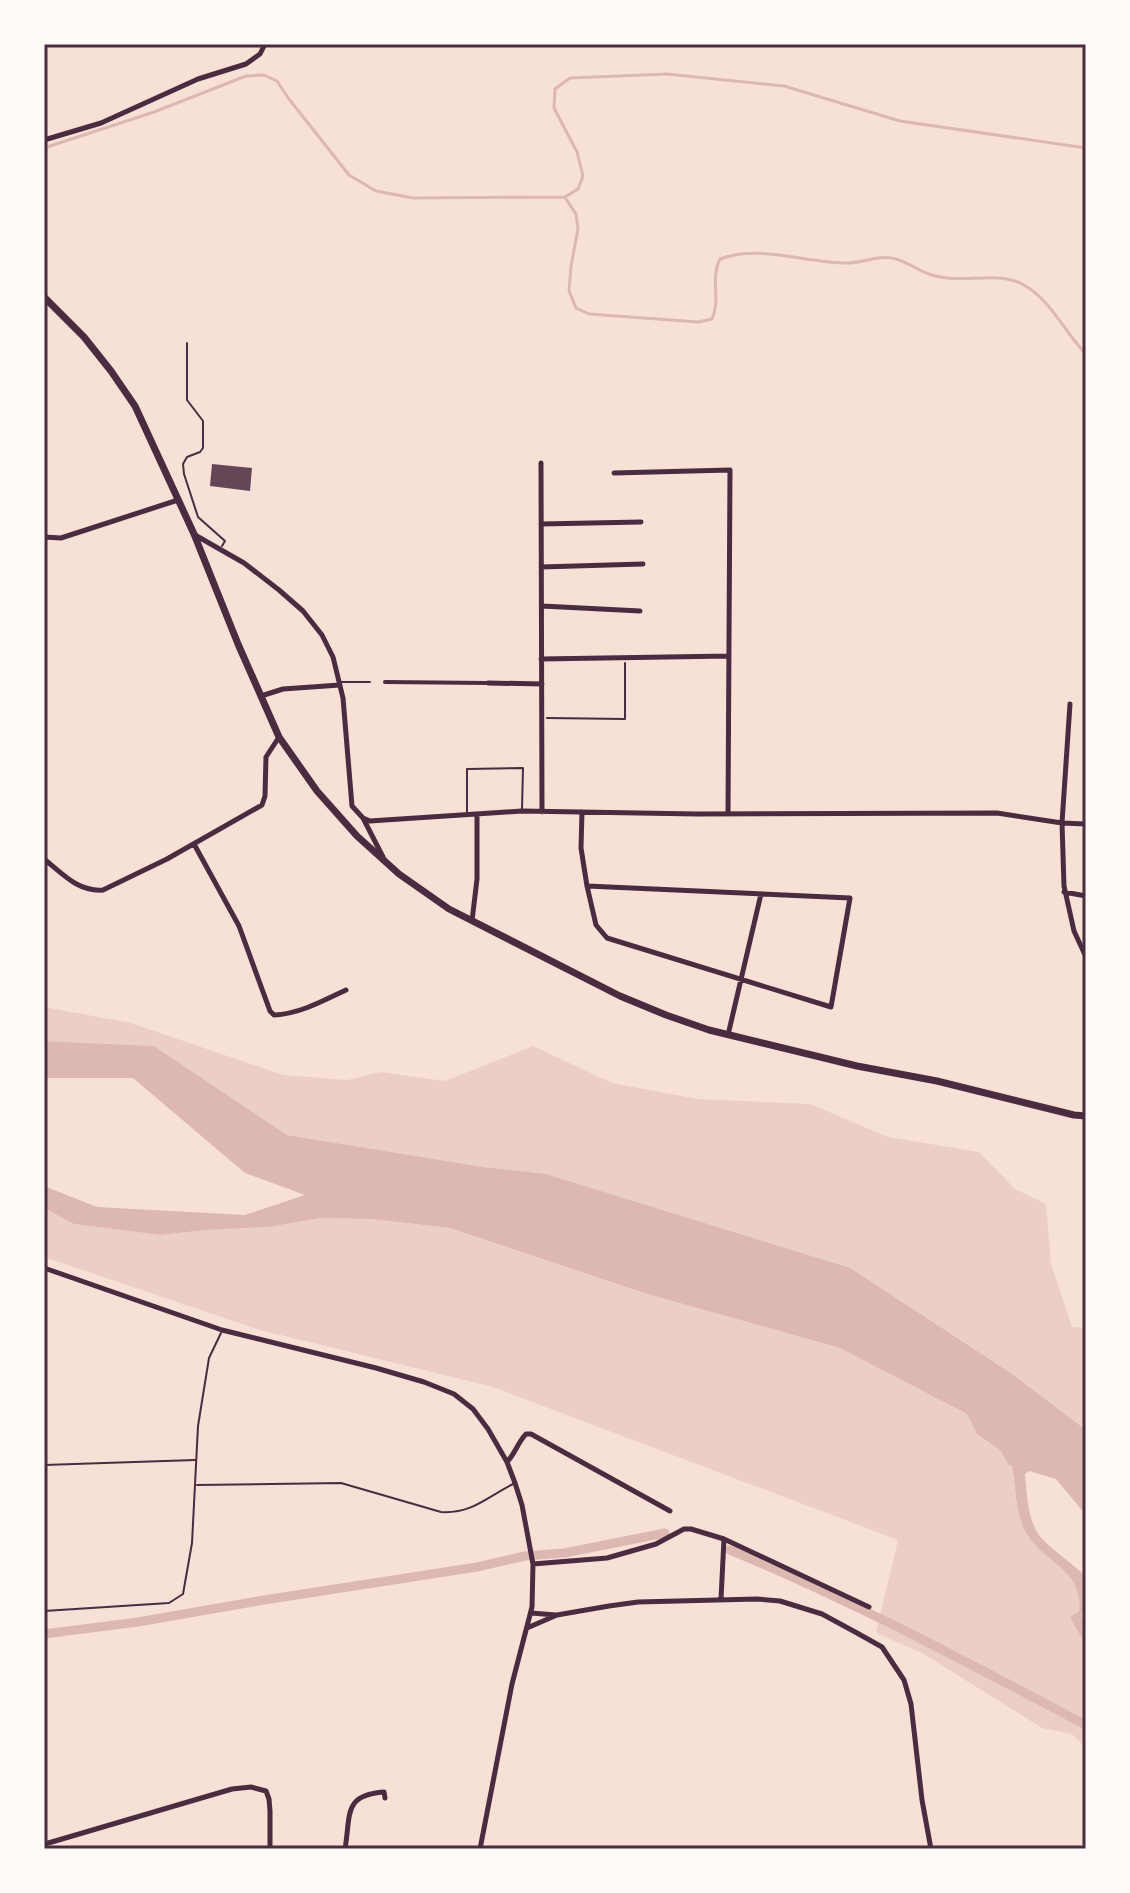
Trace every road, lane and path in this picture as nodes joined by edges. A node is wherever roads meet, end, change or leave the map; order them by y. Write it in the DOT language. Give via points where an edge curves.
graph roads {
  1 [pos="265,44"];
  2 [pos="44,140"];
  3 [pos="44,297"];
  4 [pos="187,343"];
  5 [pos="541,463"];
  6 [pos="614,473"];
  7 [pos="178,500"];
  8 [pos="641,522"];
  9 [pos="541,524"];
  10 [pos="194,534"];
  11 [pos="44,537"];
  12 [pos="220,549"];
  13 [pos="643,564"];
  14 [pos="541,567"];
  15 [pos="542,606"];
  16 [pos="640,611"];
  17 [pos="729,656"];
  18 [pos="541,659"];
  19 [pos="625,659"];
  20 [pos="370,682"];
  21 [pos="385,682"];
  22 [pos="340,683"];
  23 [pos="488,683"];
  24 [pos="542,684"];
  25 [pos="261,696"];
  26 [pos="1070,704"];
  27 [pos="542,718"];
  28 [pos="279,737"];
  29 [pos="522,811"];
  30 [pos="542,812"];
  31 [pos="582,812"];
  32 [pos="467,814"];
  33 [pos="477,814"];
  34 [pos="728,814"];
  35 [pos="363,818"];
  36 [pos="1062,823"];
  37 [pos="1086,824"];
  38 [pos="194,844"];
  39 [pos="44,859"];
  40 [pos="386,862"];
  41 [pos="587,886"];
  42 [pos="1064,892"];
  43 [pos="761,894"];
  44 [pos="1086,896"];
  45 [pos="472,921"];
  46 [pos="1086,957"];
  47 [pos="742,981"];
  48 [pos="346,990"];
  49 [pos="728,1035"];
  50 [pos="1086,1116"];
  51 [pos="44,1268"];
  52 [pos="222,1330"];
  53 [pos="196,1460"];
  54 [pos="507,1462"];
  55 [pos="44,1465"];
  56 [pos="515,1483"];
  57 [pos="196,1485"];
  58 [pos="670,1511"];
  59 [pos="724,1539"];
  60 [pos="532,1562"];
  61 [pos="721,1599"];
  62 [pos="869,1607"];
  63 [pos="44,1611"];
  64 [pos="531,1613"];
  65 [pos="557,1615"];
  66 [pos="526,1629"];
  67 [pos="385,1798"];
  68 [pos="46,1846"];
  69 [pos="270,1849"];
  70 [pos="345,1849"];
  71 [pos="480,1849"];
  72 [pos="931,1849"];
  1 -- 2 [label="street" via="246,64 198,79 101,123"];
  3 -- 7 [label="main road" via="84,337 135,406"];
  4 -- 12 [label="lane" via="186,392 203,421 203,448 187,457 184,474 198,517 225,541"];
  5 -- 9 [label="street"];
  6 -- 17 [label="street" via="730,470"];
  7 -- 10 [label="main road"];
  7 -- 11 [label="street" via="61,538"];
  8 -- 9 [label="street"];
  9 -- 14 [label="street"];
  10 -- 12 [label="street"];
  10 -- 25 [label="main road"];
  12 -- 22 [label="street" via="303,611 322,635"];
  13 -- 14 [label="street"];
  14 -- 15 [label="street"];
  15 -- 16 [label="street"];
  15 -- 18 [label="street"];
  17 -- 19 [label="street"];
  17 -- 34 [label="street"];
  18 -- 19 [label="street"];
  18 -- 24 [label="street"];
  19 -- 27 [label="path" via="625,719"];
  20 -- 22 [label="lane"];
  21 -- 23 [label="street"];
  22 -- 25 [label="street"];
  22 -- 35 [label="street" via="352,806"];
  23 -- 24 [label="street"];
  24 -- 27 [label="street"];
  25 -- 28 [label="main road"];
  26 -- 36 [label="street"];
  27 -- 30 [label="street"];
  28 -- 38 [label="street" via="266,757 262,805"];
  28 -- 40 [label="main road" via="317,791"];
  29 -- 30 [label="street"];
  29 -- 32 [label="lane" via="523,768 467,769"];
  29 -- 33 [label="street"];
  30 -- 31 [label="street"];
  31 -- 34 [label="street"];
  31 -- 41 [label="street"];
  32 -- 33 [label="street"];
  32 -- 35 [label="street"];
  33 -- 45 [label="street"];
  34 -- 36 [label="street" via="997,813"];
  35 -- 40 [label="street"];
  36 -- 37 [label="street"];
  36 -- 42 [label="street"];
  38 -- 39 [label="street" via="103,890 81,888"];
  38 -- 48 [label="street" via="239,926 274,1015 313,1006"];
  40 -- 45 [label="main road"];
  41 -- 43 [label="street"];
  41 -- 47 [label="street" via="596,925 607,938"];
  42 -- 44 [label="street"];
  42 -- 46 [label="street"];
  43 -- 47 [label="street"];
  43 -- 47 [label="street" via="850,898 831,1007"];
  45 -- 49 [label="main road" via="620,996"];
  47 -- 49 [label="street"];
  49 -- 50 [label="main road"];
  51 -- 52 [label="street"];
  52 -- 53 [label="lane" via="209,1358"];
  52 -- 54 [label="street" via="376,1368 454,1394 473,1409"];
  53 -- 55 [label="lane"];
  53 -- 57 [label="lane"];
  54 -- 56 [label="street"];
  54 -- 58 [label="street" via="520,1439 531,1434"];
  56 -- 57 [label="lane" via="456,1513 341,1483"];
  56 -- 60 [label="street"];
  57 -- 63 [label="lane" via="183,1594 169,1603"];
  59 -- 60 [label="street" via="684,1529 656,1544 607,1558"];
  59 -- 61 [label="street"];
  59 -- 62 [label="street"];
  60 -- 64 [label="street"];
  61 -- 65 [label="street" via="638,1602"];
  61 -- 72 [label="street" via="780,1601 822,1614 882,1647 904,1680 911,1704"];
  64 -- 65 [label="street"];
  64 -- 66 [label="street"];
  65 -- 66 [label="street"];
  66 -- 71 [label="street"];
  67 -- 70 [label="street" via="384,1792 370,1793 353,1802"];
  68 -- 69 [label="street" via="251,1787 266,1791 269,1799"];
}
